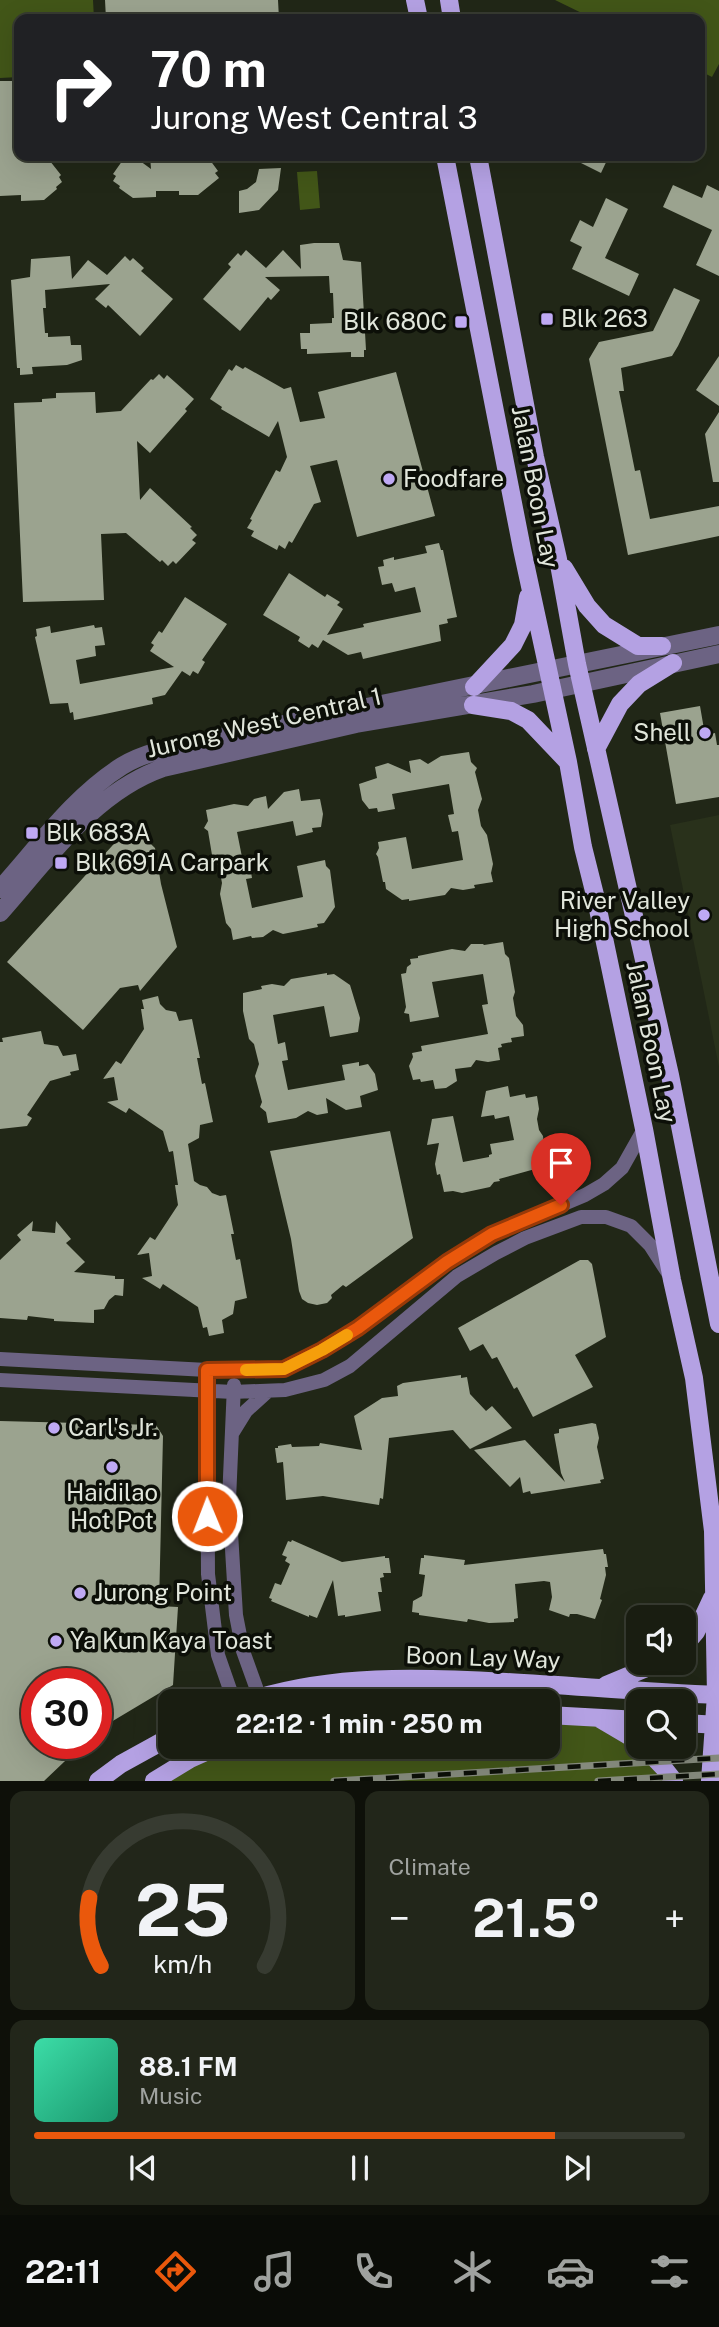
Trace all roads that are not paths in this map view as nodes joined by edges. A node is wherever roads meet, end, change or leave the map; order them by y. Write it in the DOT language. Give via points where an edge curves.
graph roads {
  1 [pos="445,161"];
  2 [pos="479,161"];
  3 [pos="558,559"];
  4 [pos="530,587"];
  5 [pos="719,635"];
  6 [pos="662,646"];
  7 [pos="719,654"];
  8 [pos="673,663"];
  9 [pos="577,664"];
  10 [pos="548,672"];
  11 [pos="582,683"];
  12 [pos="474,687"];
  13 [pos="551,690"];
  14 [pos="473,705"];
  15 [pos="596,749"];
  16 [pos="568,762"];
  17 [pos="0,889"];
  18 [pos="0,913"];
  19 [pos="644,1129"];
  20 [pos="672,1280"];
  21 [pos="719,1324"];
  22 [pos="0,1359"];
  23 [pos="207,1370"];
  24 [pos="234,1371"];
  25 [pos="0,1380"];
  26 [pos="268,1391"];
  27 [pos="207,1392"];
  28 [pos="233,1392"];
  29 [pos="231,1436"];
  30 [pos="714,1595"];
  31 [pos="696,1632"];
  32 [pos="629,1675"];
  33 [pos="599,1687"];
  34 [pos="230,1689"];
  35 [pos="253,1689"];
  36 [pos="297,1689"];
  37 [pos="718,1695"];
  38 [pos="560,1716"];
  39 [pos="597,1718"];
  40 [pos="626,1719"];
  41 [pos="696,1724"];
  42 [pos="717,1725"];
  43 [pos="626,1735"];
  44 [pos="158,1744"];
  45 [pos="190,1759"];
  46 [pos="656,1759"];
  47 [pos="99,1781"];
  48 [pos="154,1781"];
  49 [pos="674,1781"];
  50 [pos="709,1781"];
  1 -- 4 [label="main road, Jalan Boon Lay"];
  2 -- 3 [label="main road, Jalan Boon Lay"];
  3 -- 6 [label="main road" via="604,625 638,646"];
  3 -- 9 [label="main road, Jalan Boon Lay"];
  4 -- 10 [label="main road, Jalan Boon Lay"];
  4 -- 12 [label="main road" via="523,625 513,645"];
  5 -- 6 [label="street, Jurong West Central 1"];
  6 -- 9 [label="street, Jurong West Central 1"];
  7 -- 8 [label="street, Jurong West Central 1"];
  8 -- 11 [label="street, Jurong West Central 1"];
  8 -- 15 [label="main road" via="639,684 620,704"];
  9 -- 10 [label="street, Jurong West Central 1"];
  9 -- 11 [label="main road, Jalan Boon Lay"];
  10 -- 12 [label="street, Jurong West Central 1"];
  10 -- 13 [label="main road, Jalan Boon Lay"];
  11 -- 13 [label="street, Jurong West Central 1"];
  11 -- 15 [label="main road, Jalan Boon Lay"];
  12 -- 17 [label="street, Jurong West Central 1" via="211,739 139,758 80,799"];
  13 -- 14 [label="street, Jurong West Central 1"];
  13 -- 16 [label="main road, Jalan Boon Lay"];
  14 -- 16 [label="main road" via="511,710 528,720"];
  14 -- 18 [label="street, Jurong West Central 1" via="306,735 147,774 83,820"];
  15 -- 21 [label="main road, Jalan Boon Lay" via="670,1075"];
  16 -- 19 [label="main road, Jalan Boon Lay"];
  19 -- 20 [label="main road, Jalan Boon Lay"];
  19 -- 24 [label="street" via="622,1168 594,1189 492,1234 322,1350 284,1369"];
  20 -- 26 [label="street" via="650,1245 631,1226 606,1217 581,1217 525,1238 457,1276 350,1366 324,1380"];
  20 -- 30 [label="main road, Jalan Boon Lay" via="703,1438"];
  22 -- 23 [label="street"];
  23 -- 24 [label="street"];
  23 -- 27 [label="street"];
  24 -- 28 [label="street"];
  25 -- 27 [label="street"];
  26 -- 28 [label="street"];
  26 -- 29 [label="street" via="246,1411"];
  27 -- 28 [label="street"];
  27 -- 34 [label="street" via="208,1574 218,1655"];
  28 -- 29 [label="street"];
  29 -- 35 [label="street" via="229,1500 236,1615"];
  30 -- 31 [label="main road"];
  30 -- 37 [label="main road, Jalan Boon Lay"];
  32 -- 33 [label="main road"];
  33 -- 36 [label="main road, Boon Lay Way" via="382,1679"];
  33 -- 37 [label="main road, Boon Lay Way"];
  37 -- 42 [label="main road, Jalan Boon Lay"];
  38 -- 39 [label="main road"];
  39 -- 40 [label="main road"];
  39 -- 43 [label="main road"];
  41 -- 42 [label="main road"];
  42 -- 50 [label="main road, Jalan Boon Lay"];
  44 -- 47 [label="main road"];
  45 -- 48 [label="main road"];
  46 -- 49 [label="main road"];
}
